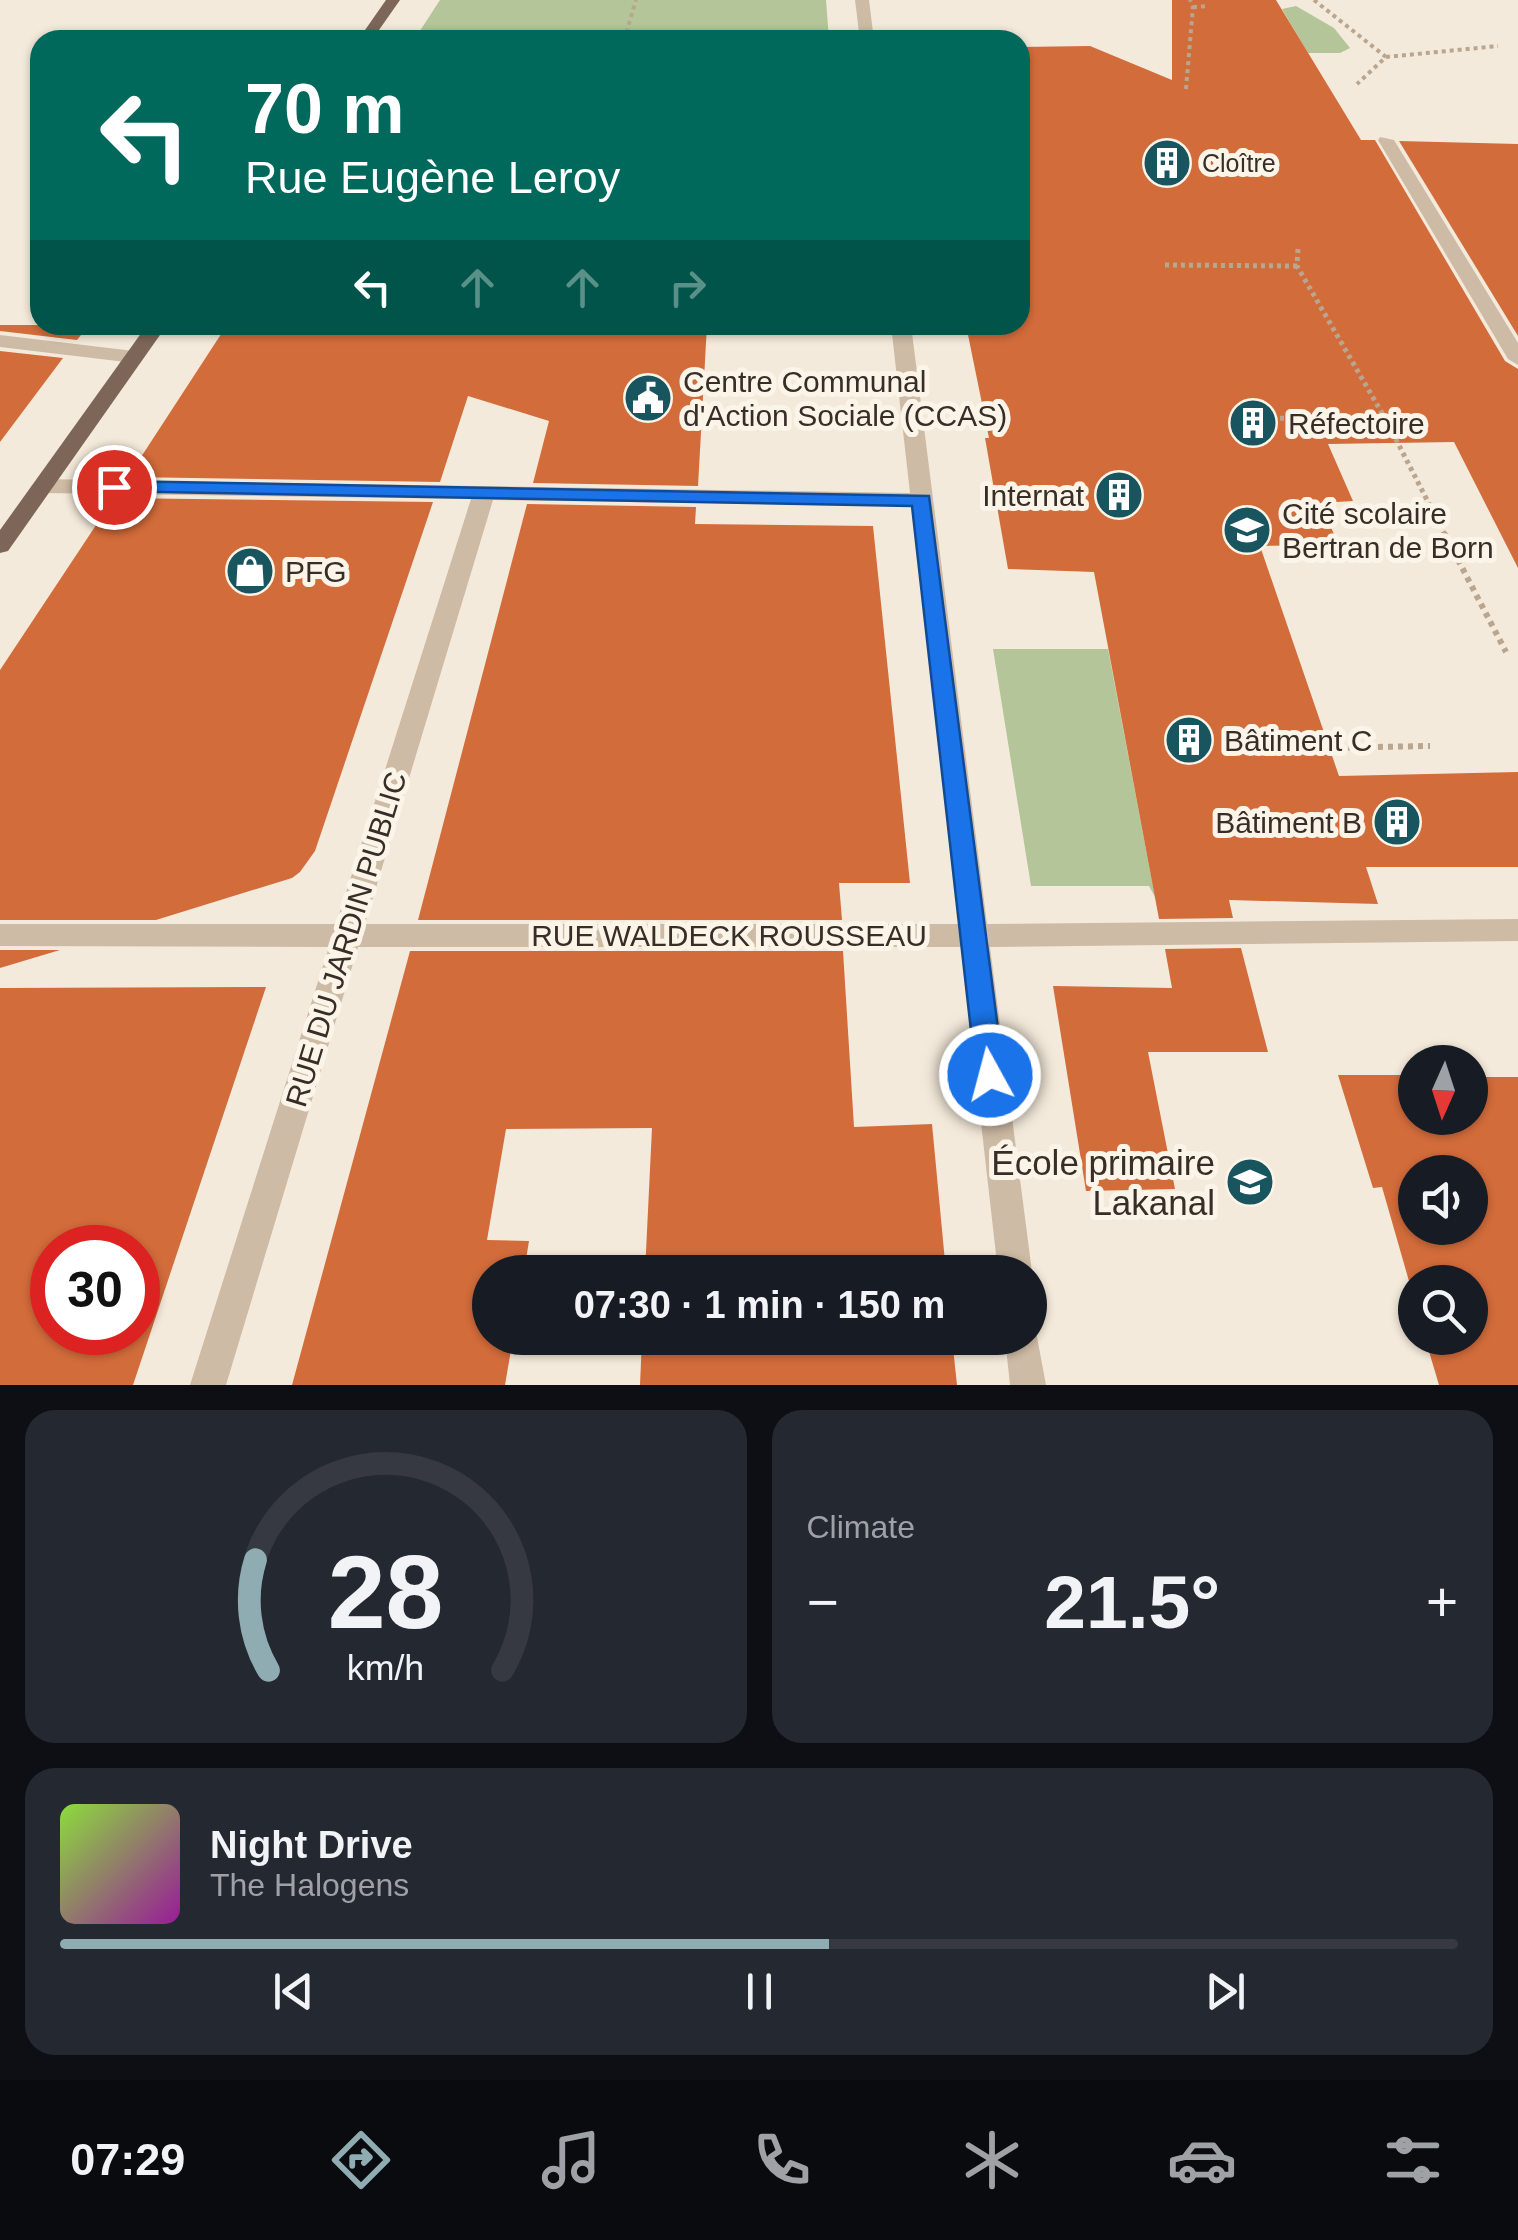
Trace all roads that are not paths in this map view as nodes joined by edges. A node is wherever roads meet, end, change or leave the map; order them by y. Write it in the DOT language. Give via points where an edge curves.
graph roads {
  1 [pos="394,0"];
  2 [pos="862,0"];
  3 [pos="372,30"];
  4 [pos="865,30"];
  5 [pos="1386,140"];
  6 [pos="150,335"];
  7 [pos="902,335"];
  8 [pos="0,340"];
  9 [pos="134,356"];
  10 [pos="1518,360"];
  11 [pos="42,486"];
  12 [pos="484,493"];
  13 [pos="922,500"];
  14 [pos="0,546"];
  15 [pos="1518,930"];
  16 [pos="0,935"];
  17 [pos="347,935"];
  18 [pos="973,935"];
  19 [pos="1012,1255"];
  20 [pos="1024,1355"];
  21 [pos="208,1385"];
  22 [pos="1028,1385"];
  1 -- 3 [label="main road"];
  2 -- 4 [label="street"];
  5 -- 10 [label="street"];
  6 -- 9 [label="main road"];
  7 -- 13 [label="street"];
  8 -- 9 [label="street"];
  9 -- 11 [label="main road"];
  11 -- 12 [label="street"];
  11 -- 14 [label="main road"];
  12 -- 13 [label="street"];
  12 -- 17 [label="street, RUE DU JARDIN PUBLIC"];
  13 -- 18 [label="street"];
  15 -- 18 [label="street, RUE WALDECK ROUSSEAU"];
  16 -- 17 [label="street, RUE WALDECK ROUSSEAU"];
  17 -- 18 [label="street, RUE WALDECK ROUSSEAU"];
  17 -- 21 [label="street, RUE DU JARDIN PUBLIC"];
  18 -- 19 [label="street"];
  20 -- 22 [label="street"];
}
